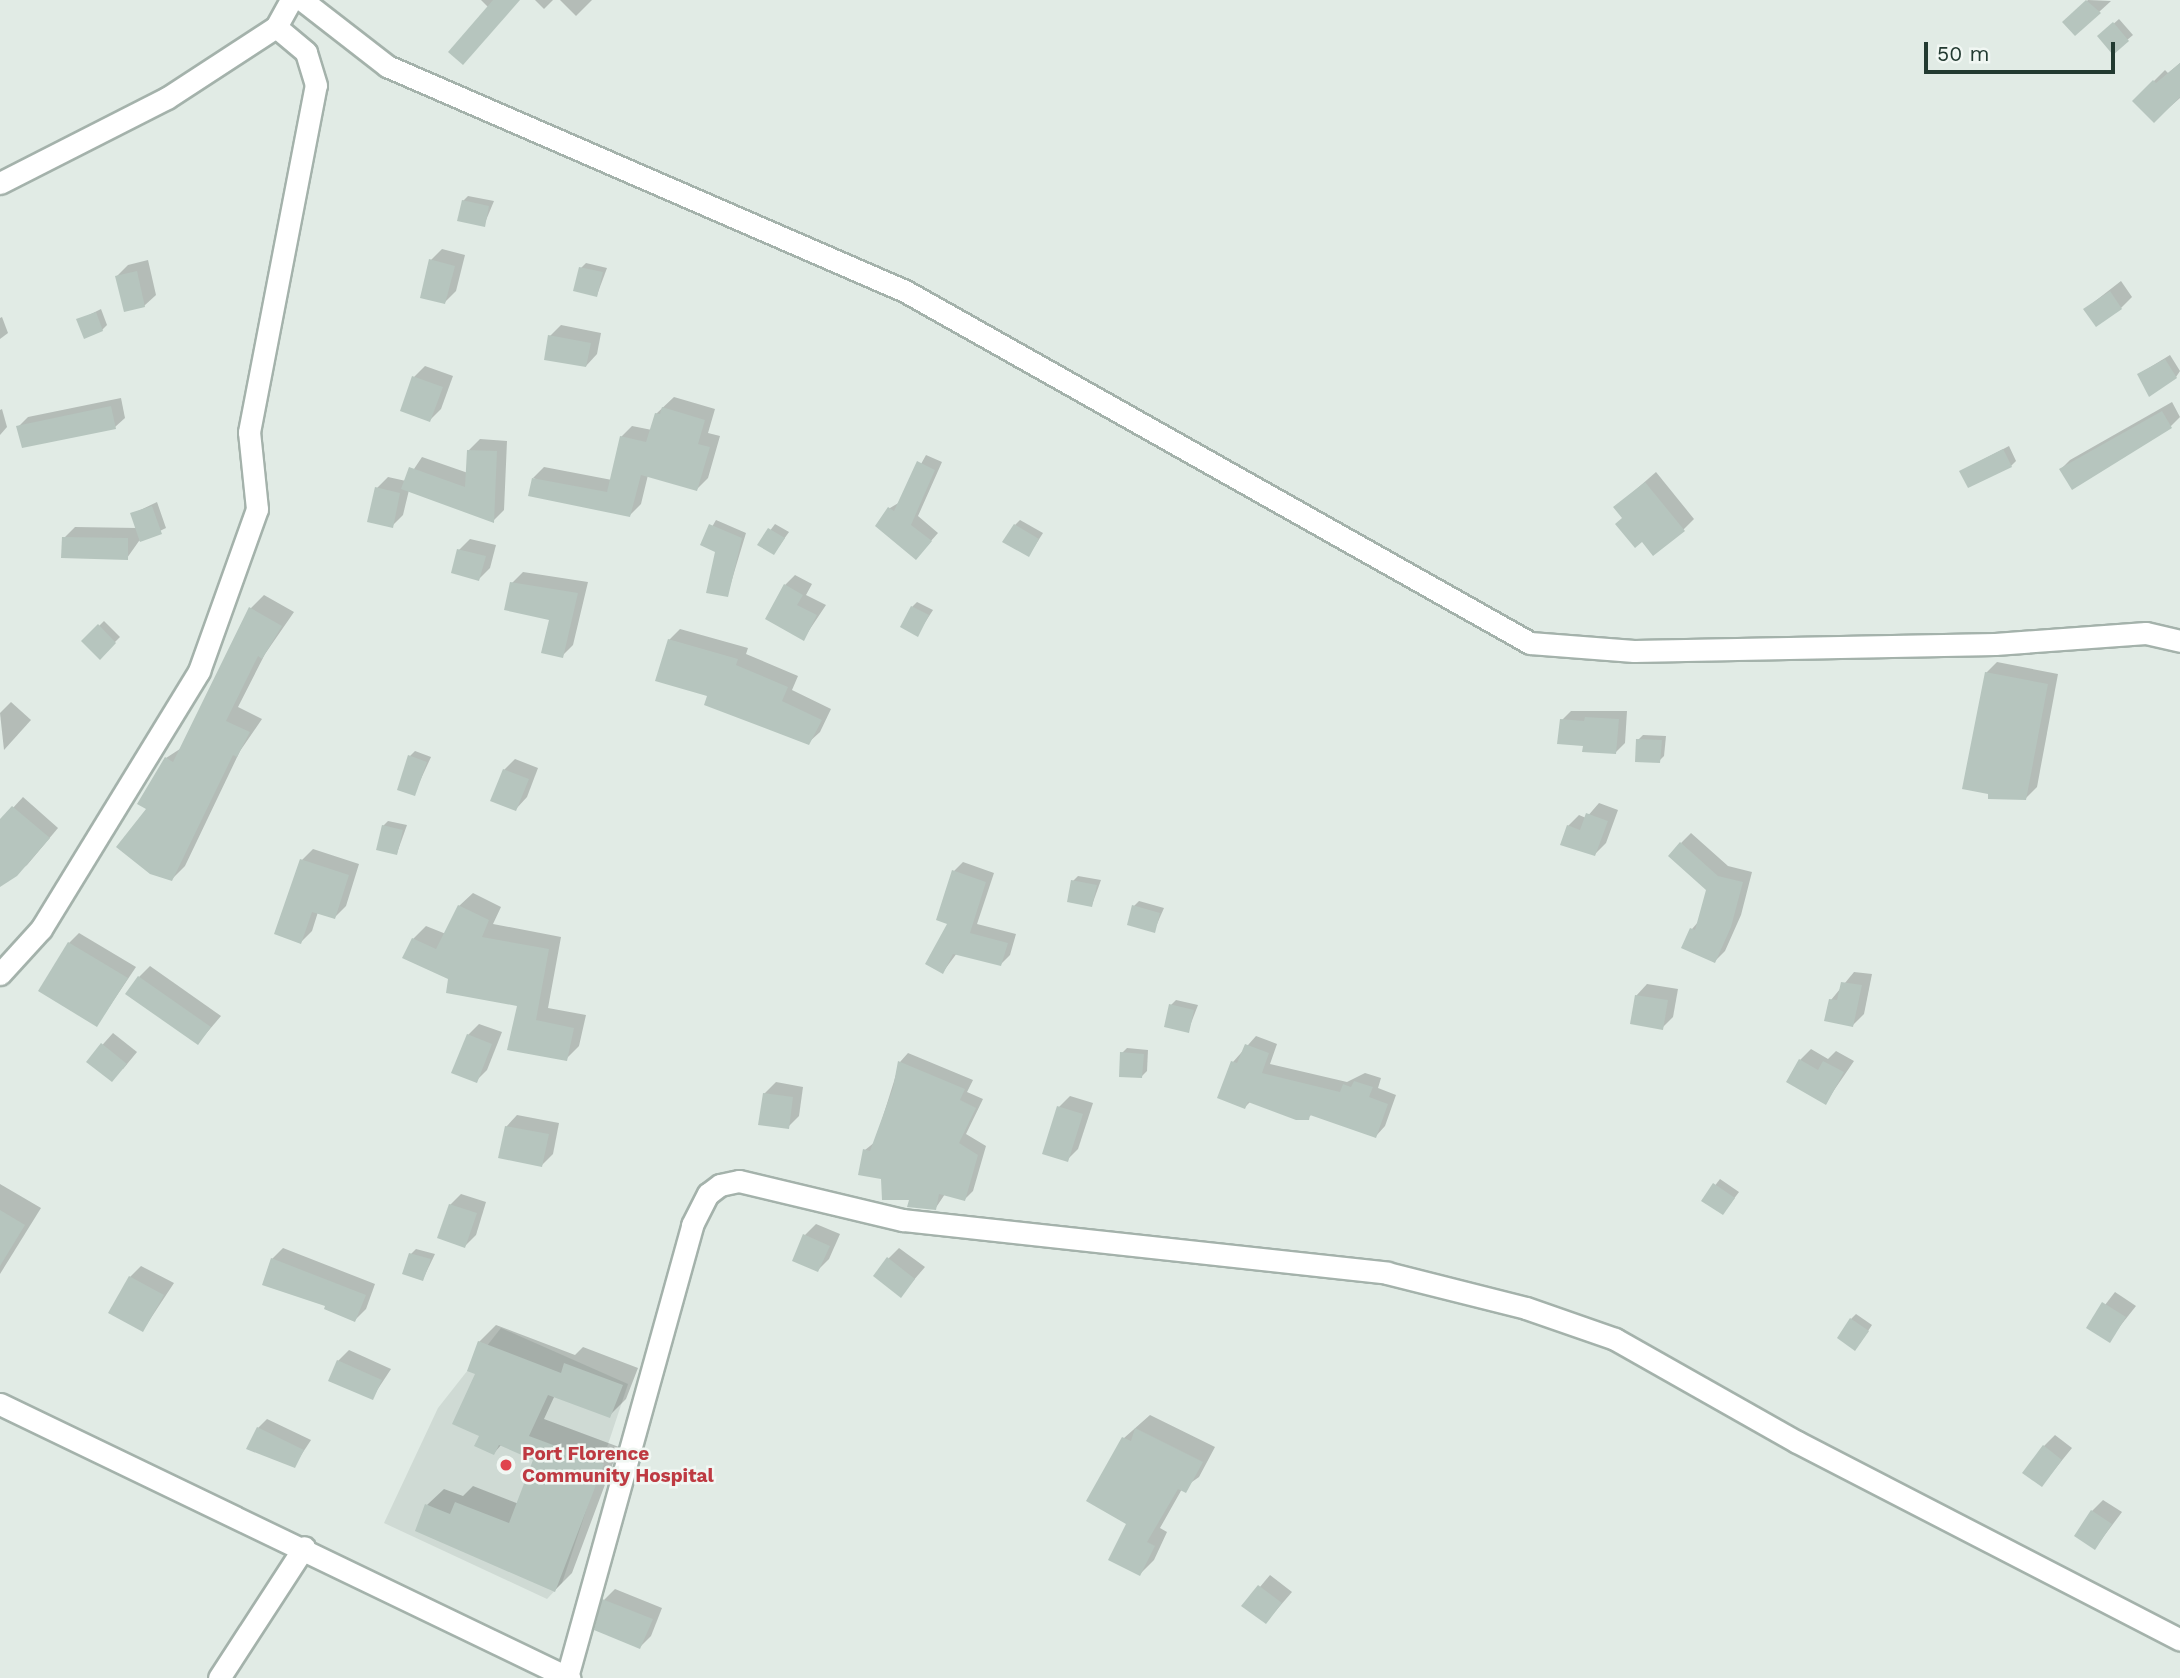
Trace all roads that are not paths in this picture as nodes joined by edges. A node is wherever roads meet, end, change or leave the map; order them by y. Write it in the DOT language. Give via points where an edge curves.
graph roads {
  1 [pos="292,0"];
  2 [pos="302,0"];
  3 [pos="276,27"];
  4 [pos="0,183"];
  5 [pos="2180,641"];
  6 [pos="0,974"];
  7 [pos="0,1404"];
  8 [pos="304,1547"];
  9 [pos="2180,1640"];
  10 [pos="568,1677"];
  11 [pos="219,1678"];
  1 -- 3 [label="street"];
  2 -- 5 [label="street" via="387,66 905,291 1530,643 1634,651 1995,644 2146,633"];
  3 -- 4 [label="street" via="167,98"];
  3 -- 6 [label="street" via="306,52 316,85 249,432 257,509 199,671 41,929"];
  7 -- 8 [label="street"];
  8 -- 10 [label="street"];
  8 -- 11 [label="street"];
  9 -- 10 [label="street" via="1797,1442 1615,1339 1526,1308 1387,1273 903,1220 739,1181 720,1185 708,1194 692,1225"];
}
